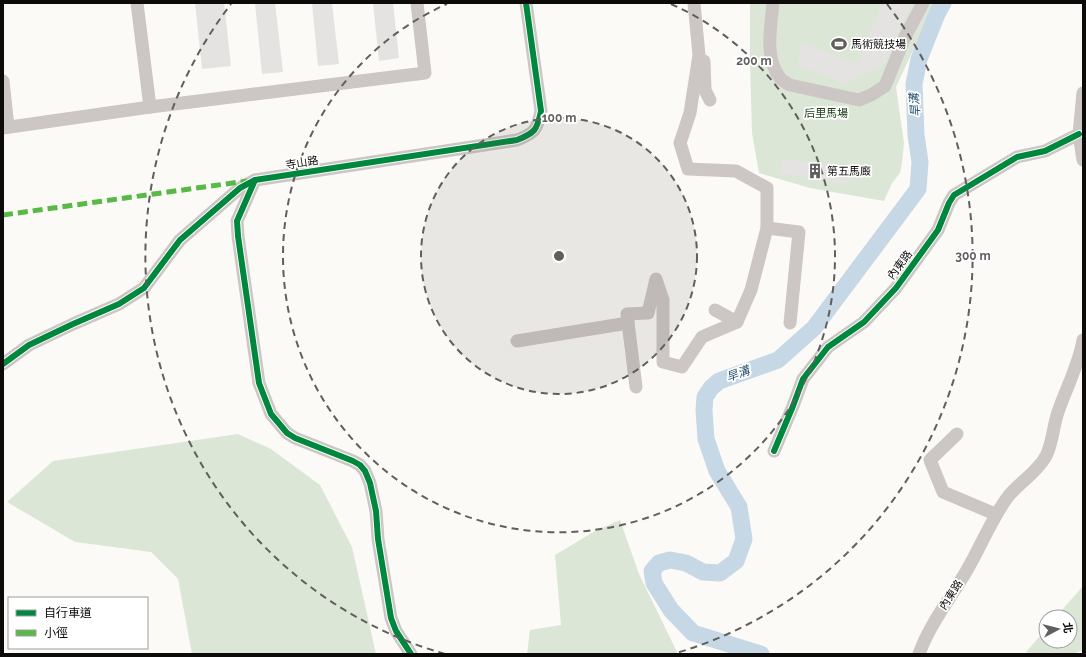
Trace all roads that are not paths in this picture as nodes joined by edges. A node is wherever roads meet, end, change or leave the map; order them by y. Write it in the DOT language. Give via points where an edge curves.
graph roads {
  1 [pos="137,3"];
  2 [pos="417,3"];
  3 [pos="526,3"];
  4 [pos="694,3"];
  5 [pos="703,3"];
  6 [pos="773,3"];
  7 [pos="923,3"];
  8 [pos="3,81"];
  9 [pos="1083,93"];
  10 [pos="710,100"];
  11 [pos="150,107"];
  12 [pos="6,128"];
  13 [pos="1079,134"];
  14 [pos="1083,160"];
  15 [pos="254,180"];
  16 [pos="767,228"];
  17 [pos="714,310"];
  18 [pos="737,322"];
  19 [pos="628,323"];
  20 [pos="790,323"];
  21 [pos="1083,340"];
  22 [pos="516,341"];
  23 [pos="3,364"];
  24 [pos="636,387"];
  25 [pos="957,434"];
  26 [pos="774,451"];
  27 [pos="995,514"];
  28 [pos="410,654"];
  29 [pos="919,654"];
  1 -- 11 [label="street"];
  2 -- 11 [label="street" via="425,73"];
  3 -- 15 [label="street, 寺山路" via="540,111 538,127 528,136 517,140"];
  4 -- 16 [label="street" via="699,55 690,113 680,143 688,169 736,171 767,188"];
  5 -- 10 [label="street" via="705,90"];
  6 -- 7 [label="street" via="770,52 780,79 790,85 859,100 885,86 905,37"];
  8 -- 12 [label="street"];
  9 -- 13 [label="street"];
  11 -- 12 [label="street"];
  13 -- 14 [label="street"];
  13 -- 26 [label="street, 內東路" via="1045,151 1017,157 954,195 948,203 938,230 896,288 864,322 828,347 803,379"];
  15 -- 23 [label="street, 寺山路" via="240,188 180,240 144,288 119,304 29,345"];
  15 -- 28 [label="street" via="237,221 259,383 271,414 287,433 353,461 365,471 376,511 391,618"];
  16 -- 18 [label="street" via="751,290"];
  16 -- 20 [label="street" via="799,232"];
  17 -- 18 [label="street"];
  18 -- 19 [label="street" via="702,337 682,367 663,362 663,300 656,279 648,313 627,314"];
  19 -- 22 [label="street"];
  19 -- 24 [label="street"];
  21 -- 27 [label="street, 內東路" via="1046,456 1008,496"];
  25 -- 27 [label="street" via="930,460 943,492"];
  27 -- 29 [label="street, 內東路" via="967,570 937,616"];
}
